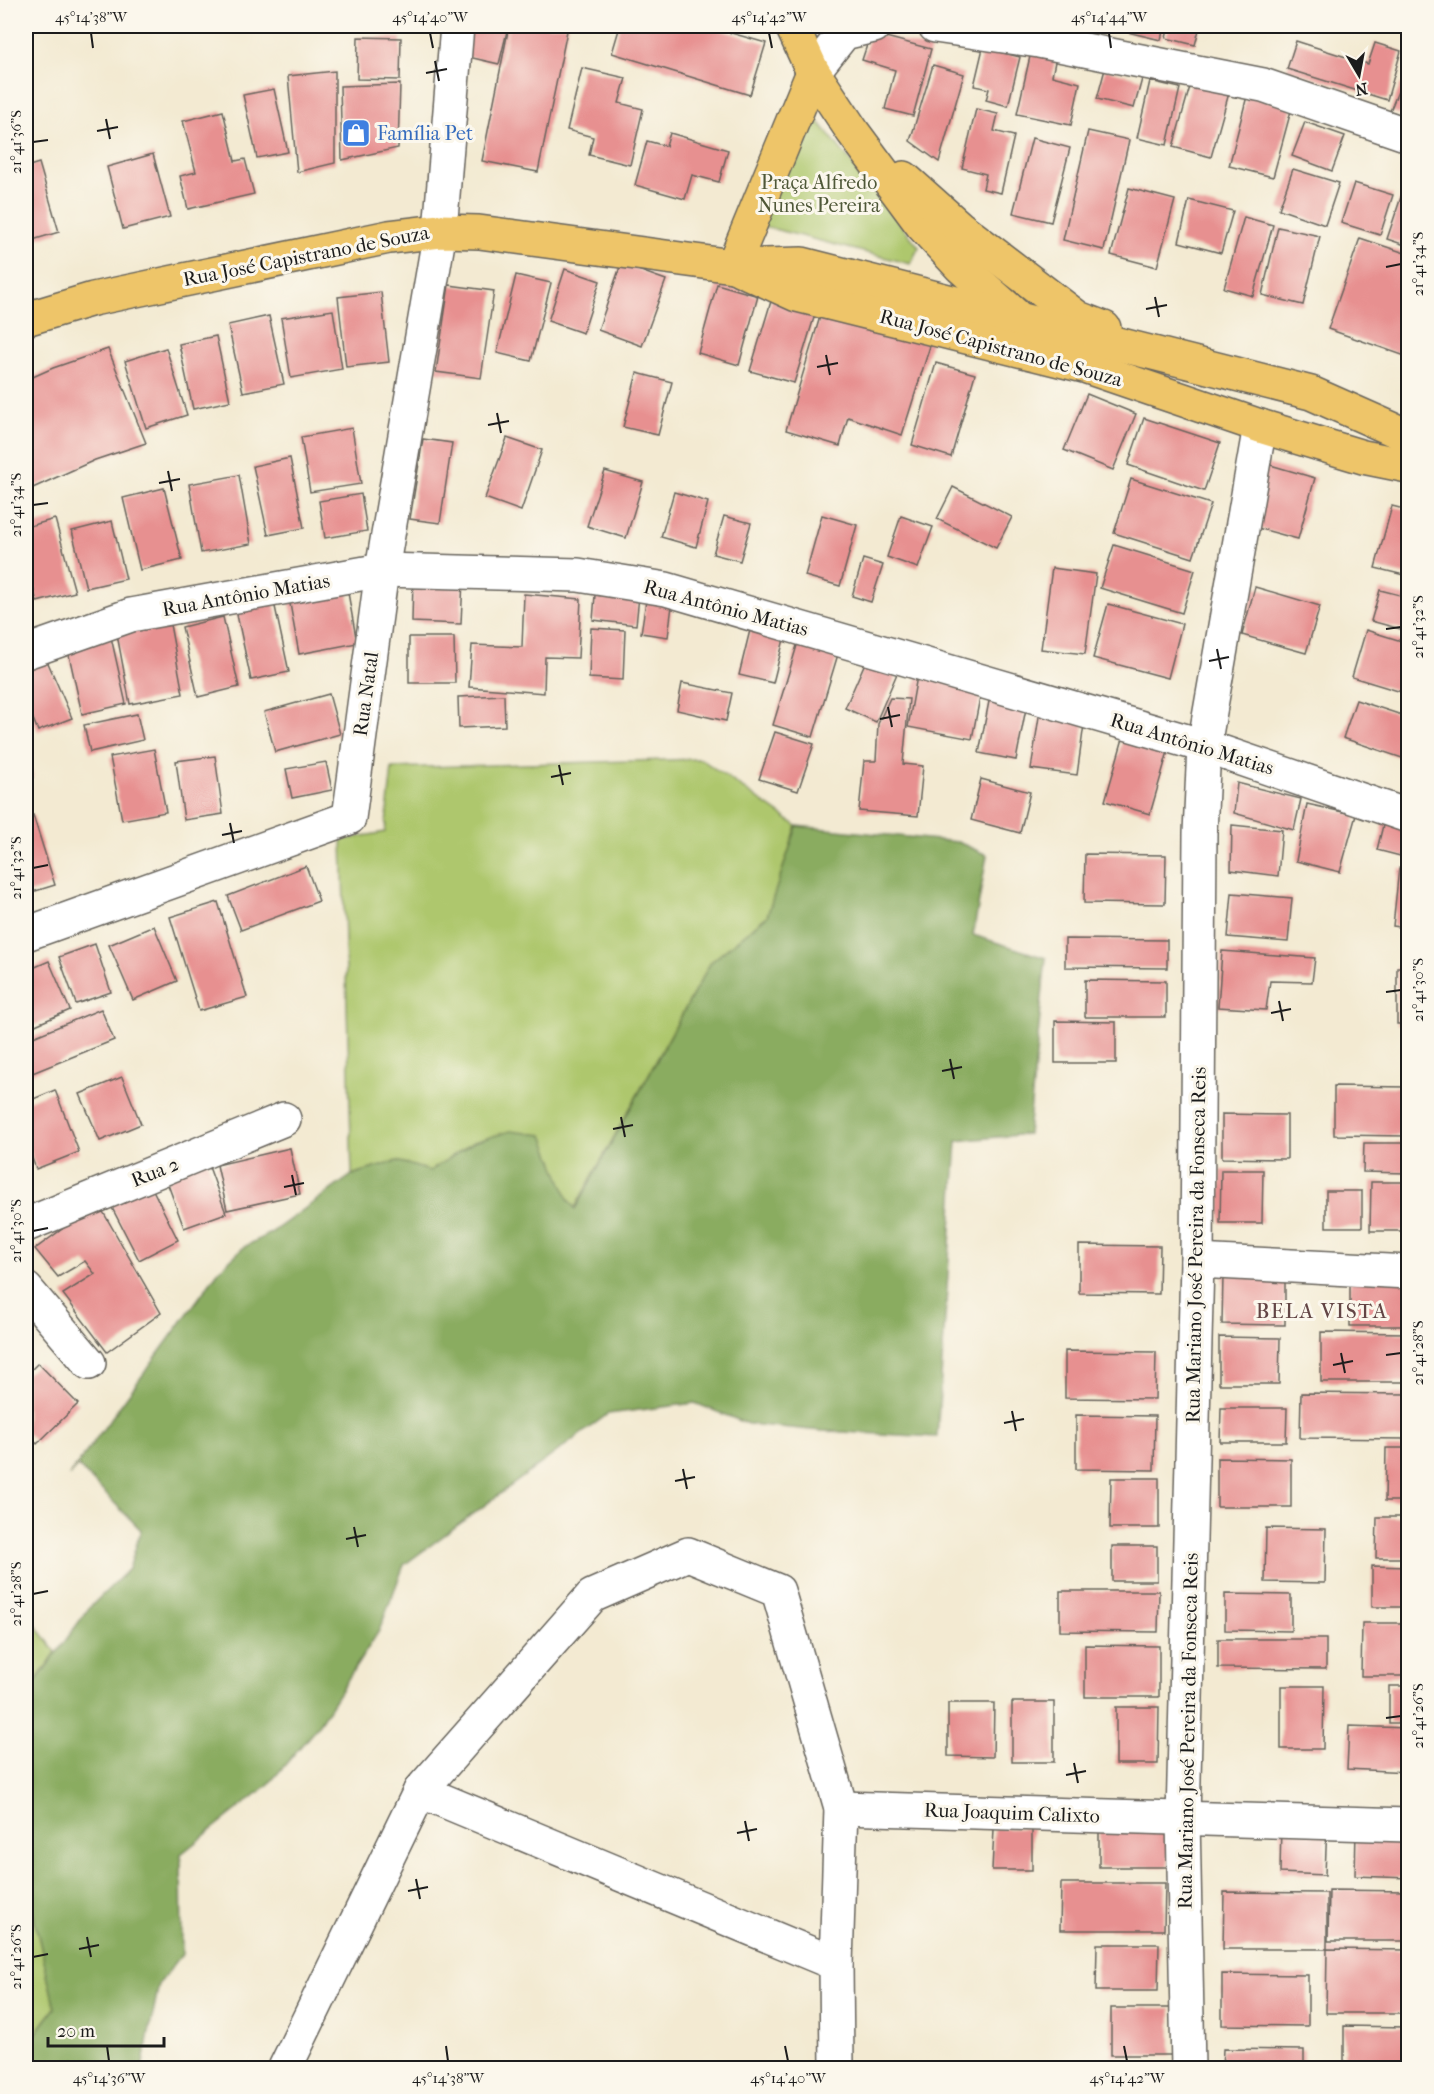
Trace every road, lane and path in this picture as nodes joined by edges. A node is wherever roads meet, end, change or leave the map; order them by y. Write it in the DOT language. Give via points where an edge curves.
graph roads {
  1 [pos="458,26"];
  2 [pos="792,26"];
  3 [pos="874,26"];
  4 [pos="936,26"];
  5 [pos="813,72"];
  6 [pos="853,132"];
  7 [pos="1408,135"];
  8 [pos="440,231"];
  9 [pos="733,266"];
  10 [pos="26,319"];
  11 [pos="1019,319"];
  12 [pos="1084,366"];
  13 [pos="1219,370"];
  14 [pos="1311,393"];
  15 [pos="1260,426"];
  16 [pos="1408,436"];
  17 [pos="1408,466"];
  18 [pos="382,570"];
  19 [pos="26,652"];
  20 [pos="1204,746"];
  21 [pos="1408,816"];
  22 [pos="26,934"];
  23 [pos="284,1119"];
  24 [pos="26,1225"];
  25 [pos="1197,1262"];
  26 [pos="1408,1272"];
  27 [pos="26,1289"];
  28 [pos="89,1363"];
  29 [pos="420,1791"];
  30 [pos="841,1808"];
  31 [pos="1183,1818"];
  32 [pos="1408,1825"];
  33 [pos="836,1964"];
  34 [pos="285,2068"];
  35 [pos="837,2068"];
  36 [pos="1188,2068"];
  1 -- 8 [label="street, Rua Natal"];
  2 -- 5 [label="main road"];
  3 -- 5 [label="street" via="844,33"];
  4 -- 7 [label="street" via="1039,41 1263,85"];
  5 -- 6 [label="main road"];
  5 -- 9 [label="main road"];
  6 -- 11 [label="main road" via="922,225 961,267"];
  6 -- 13 [label="main road" via="958,227 1078,318"];
  8 -- 9 [label="main road, Rua José Capistrano de Souza" via="479,232"];
  8 -- 10 [label="main road, Rua José Capistrano de Souza" via="389,237 93,299"];
  8 -- 18 [label="street, Rua Natal"];
  9 -- 11 [label="main road, Rua José Capistrano de Souza" via="802,264"];
  9 -- 12 [label="main road, Rua José Capistrano de Souza" via="797,295"];
  11 -- 12 [label="main road"];
  11 -- 13 [label="main road, Rua José Capistrano de Souza"];
  12 -- 15 [label="main road, Rua José Capistrano de Souza"];
  13 -- 14 [label="main road, Rua José Capistrano de Souza"];
  14 -- 15 [label="main road" via="1270,413"];
  14 -- 16 [label="main road, Rua José Capistrano de Souza"];
  15 -- 17 [label="main road, Rua José Capistrano de Souza" via="1363,457"];
  15 -- 20 [label="street, Rua Mariano José Pereira da Fonseca Reis"];
  18 -- 19 [label="street, Rua Antônio Matias" via="131,615"];
  18 -- 20 [label="street, Rua Antônio Matias" via="578,576 666,589"];
  18 -- 22 [label="street, Rua Natal" via="349,818"];
  20 -- 21 [label="street, Rua Antônio Matias"];
  20 -- 25 [label="street, Rua Mariano José Pereira da Fonseca Reis"];
  23 -- 24 [label="street, Rua 2"];
  25 -- 26 [label="street"];
  25 -- 31 [label="street, Rua Mariano José Pereira da Fonseca Reis"];
  27 -- 28 [label="street"];
  29 -- 30 [label="street" via="592,1596 688,1554 778,1591"];
  29 -- 33 [label="street"];
  29 -- 34 [label="street"];
  30 -- 31 [label="street, Rua Joaquim Calixto"];
  30 -- 33 [label="street"];
  31 -- 32 [label="street, Rua Joaquim Calixto"];
  31 -- 36 [label="street, Rua Mariano José Pereira da Fonseca Reis"];
  33 -- 35 [label="street"];
}
